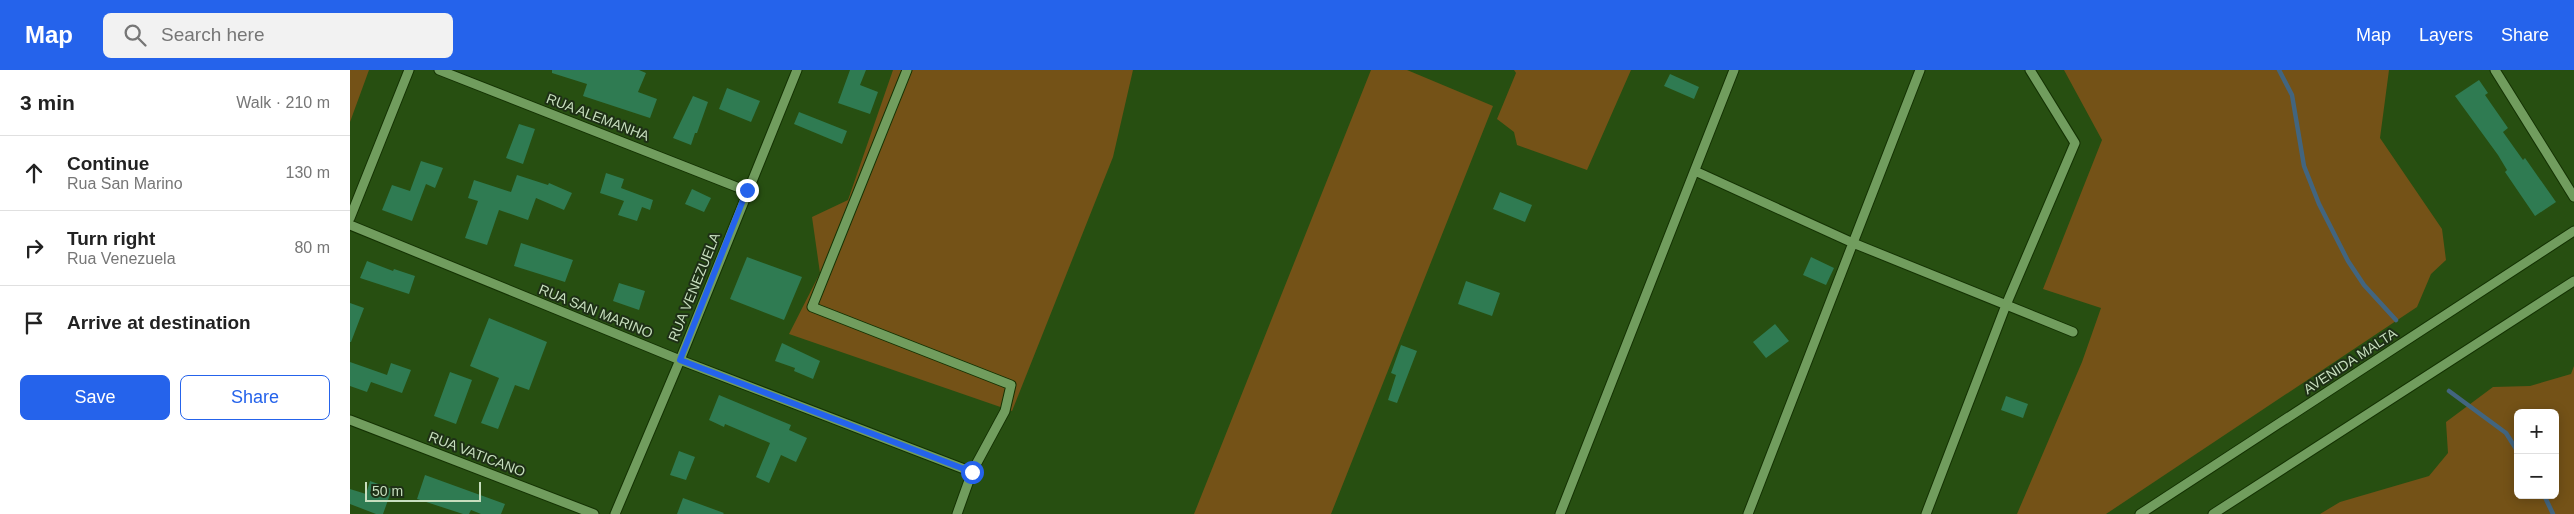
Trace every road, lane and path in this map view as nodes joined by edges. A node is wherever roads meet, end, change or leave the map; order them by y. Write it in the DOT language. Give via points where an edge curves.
graph roads {
  1 [pos="409,70"];
  2 [pos="438,70"];
  3 [pos="797,70"];
  4 [pos="907,70"];
  5 [pos="1734,70"];
  6 [pos="1920,70"];
  7 [pos="2030,70"];
  8 [pos="2494,70"];
  9 [pos="1695,171"];
  10 [pos="747,190"];
  11 [pos="2574,197"];
  12 [pos="350,218"];
  13 [pos="350,225"];
  14 [pos="2574,231"];
  15 [pos="1853,243"];
  16 [pos="2574,281"];
  17 [pos="2006,305"];
  18 [pos="2073,332"];
  19 [pos="680,360"];
  20 [pos="350,420"];
  21 [pos="972,472"];
  22 [pos="594,514"];
  23 [pos="615,514"];
  24 [pos="957,514"];
  25 [pos="1560,514"];
  26 [pos="1748,514"];
  27 [pos="1926,514"];
  28 [pos="2140,514"];
  29 [pos="2213,514"];
  1 -- 12 [label="street"];
  2 -- 10 [label="street, RUA ALEMANHA"];
  3 -- 10 [label="street, RUA VENEZUELA"];
  4 -- 21 [label="street" via="812,307 1012,385 1005,411"];
  5 -- 9 [label="street"];
  6 -- 15 [label="street"];
  7 -- 17 [label="street" via="2075,143"];
  8 -- 11 [label="street"];
  9 -- 15 [label="street"];
  9 -- 25 [label="street"];
  10 -- 19 [label="street, RUA VENEZUELA"];
  13 -- 19 [label="street, RUA SAN MARINO"];
  14 -- 28 [label="street, AVENIDA MALTA"];
  15 -- 17 [label="street"];
  15 -- 26 [label="street"];
  16 -- 29 [label="street"];
  17 -- 18 [label="street"];
  17 -- 27 [label="street"];
  19 -- 21 [label="street, RUA SAN MARINO"];
  19 -- 23 [label="street, RUA VENEZUELA"];
  20 -- 22 [label="street, RUA VATICANO"];
  21 -- 24 [label="street"];
}
